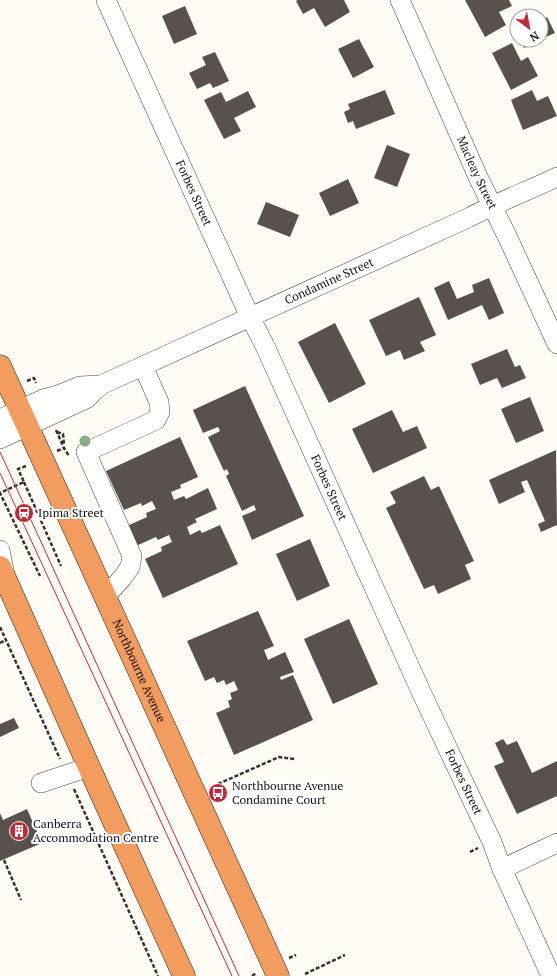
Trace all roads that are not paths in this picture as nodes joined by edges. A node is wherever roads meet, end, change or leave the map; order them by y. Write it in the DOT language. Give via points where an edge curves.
graph roads {
  1 [pos="106,0"];
  2 [pos="400,0"];
  3 [pos="557,178"];
  4 [pos="492,206"];
  5 [pos="250,317"];
  6 [pos="557,344"];
  7 [pos="0,366"];
  8 [pos="143,366"];
  9 [pos="11,419"];
  10 [pos="0,439"];
  11 [pos="0,550"];
  12 [pos="3,574"];
  13 [pos="105,597"];
  14 [pos="89,767"];
  15 [pos="41,783"];
  16 [pos="557,843"];
  17 [pos="502,869"];
  18 [pos="184,976"];
  19 [pos="278,976"];
  20 [pos="550,976"];
  1 -- 5 [label="street, Forbes Street"];
  2 -- 4 [label="street, Macleay Street"];
  3 -- 4 [label="street, Condamine Street"];
  4 -- 5 [label="street, Condamine Street"];
  4 -- 6 [label="street, Macleay Street"];
  5 -- 8 [label="street, Condamine Street"];
  5 -- 17 [label="street, Forbes Street" via="492,842"];
  7 -- 9 [label="highway, Northbourne Avenue"];
  8 -- 9 [label="street, Condamine Street" via="101,385 80,386 43,399"];
  8 -- 13 [label="street" via="159,402 160,412 156,420 78,454 132,556 130,567"];
  9 -- 10 [label="street"];
  9 -- 13 [label="highway, Northbourne Avenue"];
  11 -- 12 [label="street"];
  12 -- 14 [label="highway"];
  13 -- 19 [label="highway, Northbourne Avenue"];
  14 -- 15 [label="street"];
  14 -- 18 [label="highway"];
  16 -- 17 [label="street"];
  17 -- 20 [label="street, Forbes Street"];
}
